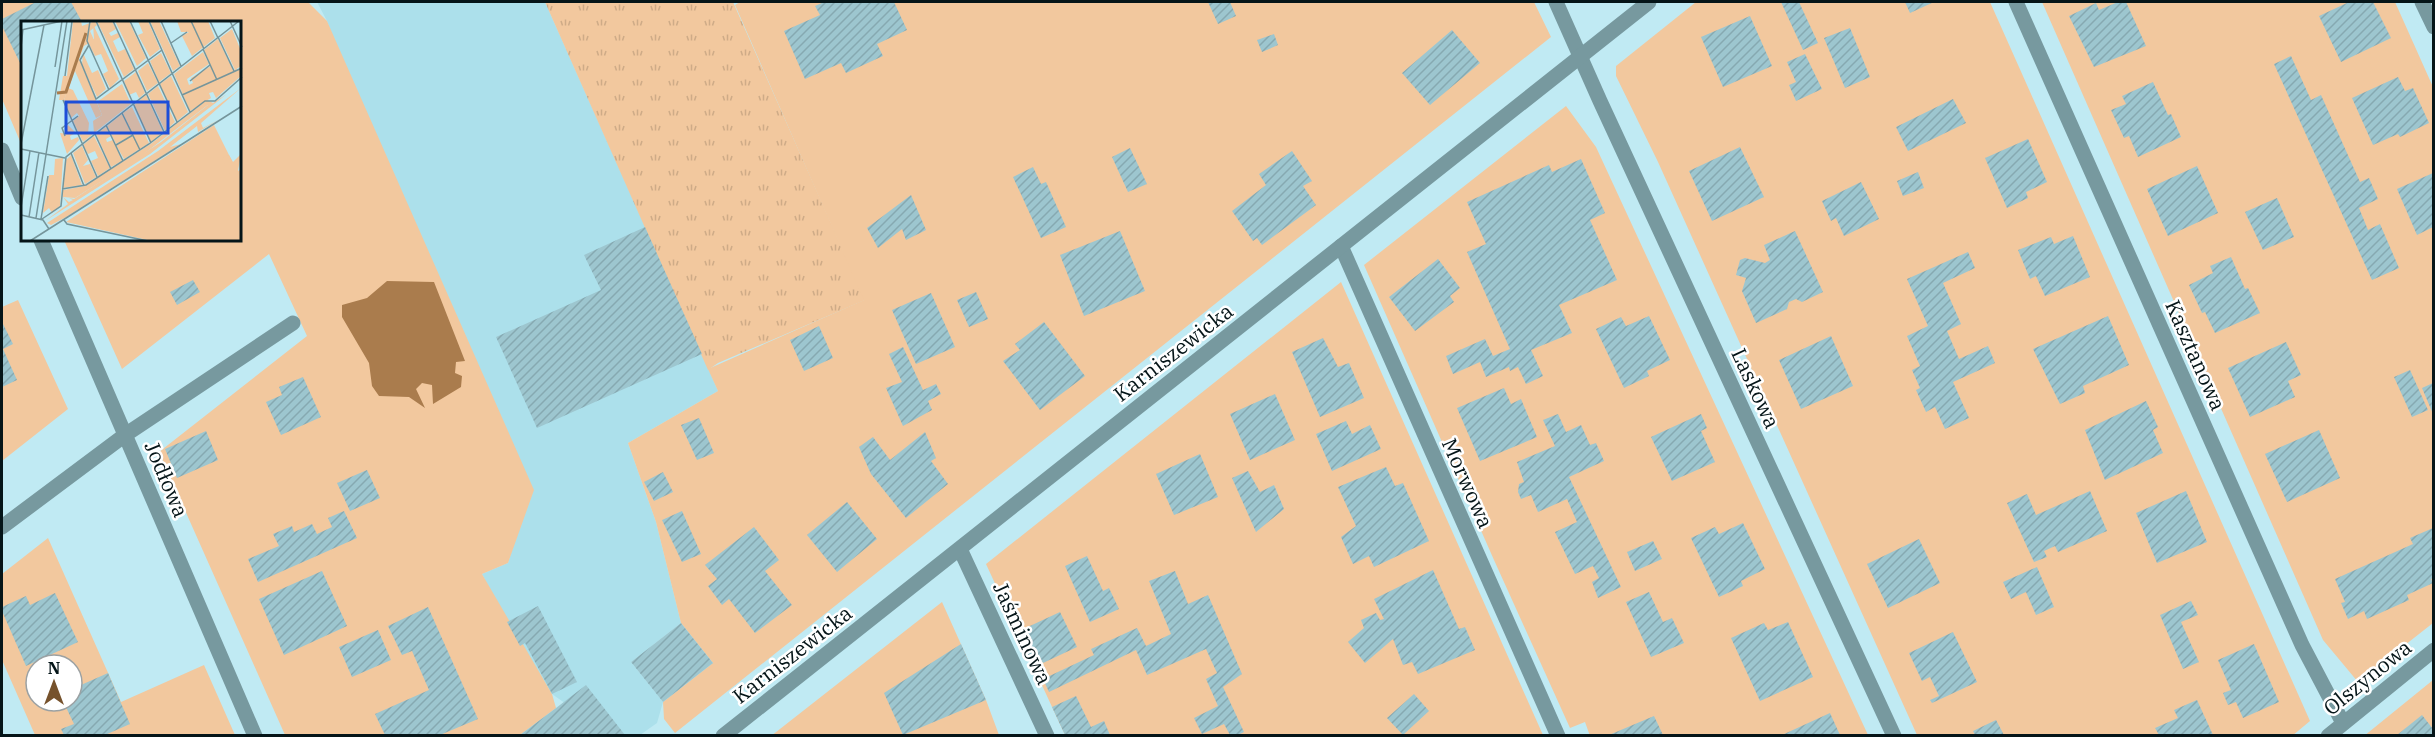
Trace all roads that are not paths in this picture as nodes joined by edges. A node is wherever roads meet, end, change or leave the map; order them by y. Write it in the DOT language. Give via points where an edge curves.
graph roads {
  1 [pos="1556,2"];
  2 [pos="1649,2"];
  3 [pos="2016,2"];
  4 [pos="2422,2"];
  5 [pos="2433,27"];
  6 [pos="1580,57"];
  7 [pos="2,150"];
  8 [pos="21,196"];
  9 [pos="42,242"];
  10 [pos="1341,246"];
  11 [pos="293,323"];
  12 [pos="125,435"];
  13 [pos="2,527"];
  14 [pos="960,549"];
  15 [pos="2433,650"];
  16 [pos="2343,723"];
  17 [pos="255,735"];
  18 [pos="723,735"];
  19 [pos="1047,735"];
  20 [pos="1558,735"];
  21 [pos="1894,735"];
  22 [pos="2328,735"];
  1 -- 6 [label="street, Laskowa"];
  2 -- 6 [label="street, Karniszewicka"];
  3 -- 16 [label="street, Kasztanowa" via="2302,645"];
  4 -- 5 [label="street"];
  6 -- 10 [label="street, Karniszewicka"];
  6 -- 21 [label="street, Laskowa"];
  7 -- 8 [label="street"];
  9 -- 12 [label="street, Jodłowa"];
  10 -- 14 [label="street, Karniszewicka"];
  10 -- 20 [label="street, Morwowa"];
  11 -- 12 [label="street"];
  12 -- 13 [label="street"];
  12 -- 17 [label="street, Jodłowa"];
  14 -- 18 [label="street, Karniszewicka"];
  14 -- 19 [label="street, Jaśminowa"];
  15 -- 16 [label="street, Olszynowa"];
  16 -- 22 [label="street, Olszynowa"];
}
